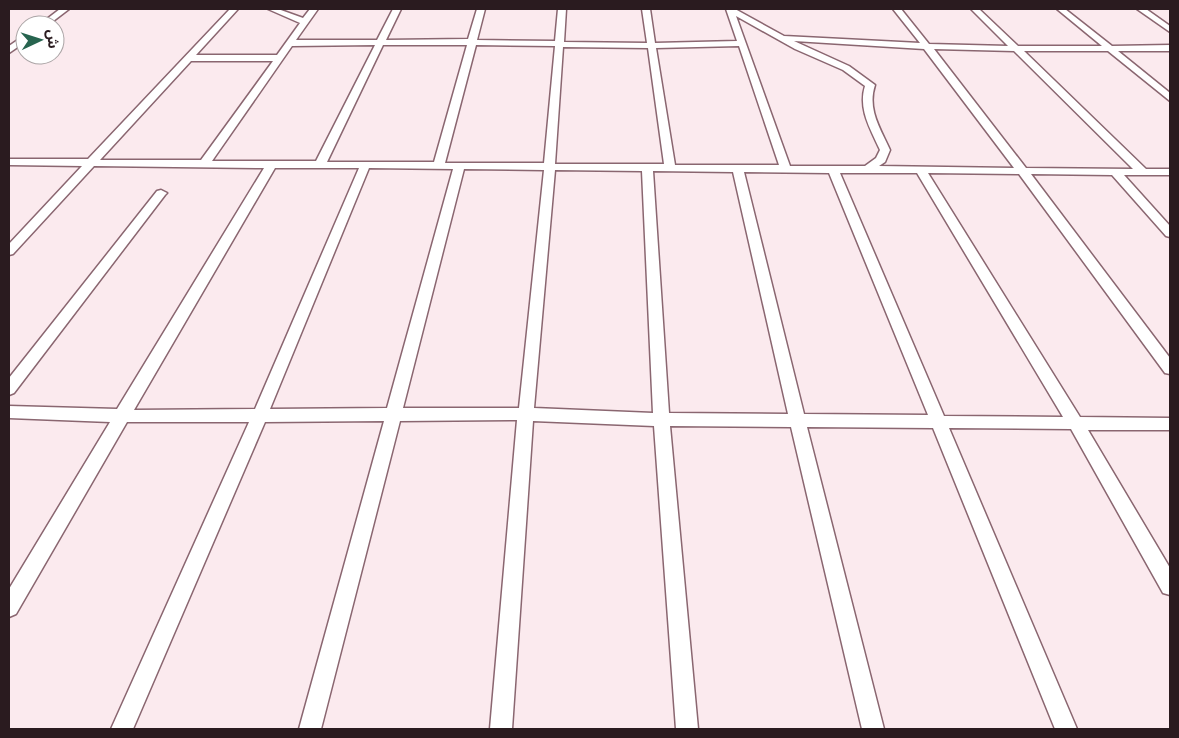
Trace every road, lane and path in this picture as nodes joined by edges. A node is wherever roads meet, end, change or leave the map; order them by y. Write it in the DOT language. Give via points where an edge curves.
graph roads {
  1 [pos="234,9"];
  2 [pos="272,9"];
  3 [pos="314,9"];
  4 [pos="397,9"];
  5 [pos="481,9"];
  6 [pos="562,9"];
  7 [pos="646,9"];
  8 [pos="730,9"];
  9 [pos="897,9"];
  10 [pos="975,9"];
  11 [pos="1061,9"];
  12 [pos="1140,9"];
  13 [pos="305,22"];
  14 [pos="1170,30"];
  15 [pos="783,38"];
  16 [pos="290,42"];
  17 [pos="382,42"];
  18 [pos="471,42"];
  19 [pos="558,43"];
  20 [pos="743,43"];
  21 [pos="926,45"];
  22 [pos="651,46"];
  23 [pos="1015,48"];
  24 [pos="1170,48"];
  25 [pos="1111,50"];
  26 [pos="188,58"];
  27 [pos="279,58"];
  28 [pos="1170,98"];
  29 [pos="9,162"];
  30 [pos="93,163"];
  31 [pos="205,163"];
  32 [pos="272,165"];
  33 [pos="320,165"];
  34 [pos="365,166"];
  35 [pos="438,167"];
  36 [pos="459,167"];
  37 [pos="547,168"];
  38 [pos="646,168"];
  39 [pos="670,168"];
  40 [pos="738,168"];
  41 [pos="786,169"];
  42 [pos="833,169"];
  43 [pos="868,169"];
  44 [pos="920,169"];
  45 [pos="1022,170"];
  46 [pos="1115,172"];
  47 [pos="1142,172"];
  48 [pos="1170,172"];
  49 [pos="161,193"];
  50 [pos="1170,233"];
  51 [pos="9,251"];
  52 [pos="1170,369"];
  53 [pos="9,389"];
  54 [pos="9,412"];
  55 [pos="526,414"];
  56 [pos="260,415"];
  57 [pos="394,415"];
  58 [pos="124,416"];
  59 [pos="661,418"];
  60 [pos="797,420"];
  61 [pos="940,422"];
  62 [pos="1076,424"];
  63 [pos="1170,424"];
  64 [pos="1170,586"];
  65 [pos="9,607"];
  66 [pos="122,729"];
  67 [pos="310,729"];
  68 [pos="502,729"];
  69 [pos="687,729"];
  70 [pos="873,729"];
  71 [pos="1066,729"];
  1 -- 26 [label="street"];
  2 -- 13 [label="street"];
  3 -- 13 [label="street"];
  4 -- 17 [label="street"];
  5 -- 18 [label="street"];
  6 -- 19 [label="street"];
  7 -- 22 [label="street"];
  8 -- 15 [label="street"];
  8 -- 20 [label="street"];
  9 -- 21 [label="street"];
  10 -- 23 [label="street"];
  11 -- 25 [label="street"];
  12 -- 14 [label="street"];
  13 -- 16 [label="street"];
  15 -- 21 [label="street"];
  15 -- 43 [label="street" via="846,68 870,85 867,109 885,150 881,160"];
  16 -- 17 [label="street"];
  16 -- 27 [label="street"];
  17 -- 18 [label="street"];
  17 -- 33 [label="street"];
  18 -- 19 [label="street"];
  18 -- 35 [label="street"];
  19 -- 22 [label="street"];
  19 -- 37 [label="street" via="553,130"];
  20 -- 22 [label="street"];
  20 -- 41 [label="street"];
  21 -- 23 [label="street"];
  21 -- 45 [label="street"];
  22 -- 39 [label="street"];
  23 -- 25 [label="street"];
  23 -- 47 [label="street"];
  24 -- 25 [label="street"];
  25 -- 28 [label="street"];
  26 -- 27 [label="street"];
  26 -- 30 [label="street"];
  27 -- 31 [label="street"];
  29 -- 30 [label="street"];
  30 -- 31 [label="street"];
  30 -- 51 [label="street"];
  31 -- 32 [label="street"];
  32 -- 33 [label="street"];
  32 -- 58 [label="street"];
  33 -- 34 [label="street"];
  34 -- 35 [label="street"];
  34 -- 56 [label="street"];
  35 -- 36 [label="street"];
  36 -- 37 [label="street"];
  36 -- 57 [label="street"];
  37 -- 38 [label="street"];
  37 -- 55 [label="street" via="542,259"];
  38 -- 39 [label="street"];
  38 -- 59 [label="street"];
  39 -- 40 [label="street"];
  40 -- 41 [label="street"];
  40 -- 60 [label="street"];
  41 -- 42 [label="street"];
  42 -- 43 [label="street"];
  42 -- 61 [label="street"];
  43 -- 44 [label="street"];
  44 -- 45 [label="street"];
  44 -- 62 [label="street"];
  45 -- 46 [label="street"];
  45 -- 52 [label="street"];
  46 -- 47 [label="street"];
  46 -- 50 [label="street"];
  47 -- 48 [label="street"];
  49 -- 53 [label="street"];
  54 -- 58 [label="street"];
  55 -- 57 [label="street"];
  55 -- 59 [label="street"];
  55 -- 68 [label="street"];
  56 -- 57 [label="street"];
  56 -- 58 [label="street"];
  56 -- 66 [label="street"];
  57 -- 67 [label="street"];
  58 -- 65 [label="street"];
  59 -- 60 [label="street"];
  59 -- 69 [label="street"];
  60 -- 61 [label="street"];
  60 -- 70 [label="street"];
  61 -- 62 [label="street"];
  61 -- 71 [label="street"];
  62 -- 63 [label="street"];
  62 -- 64 [label="street"];
}
